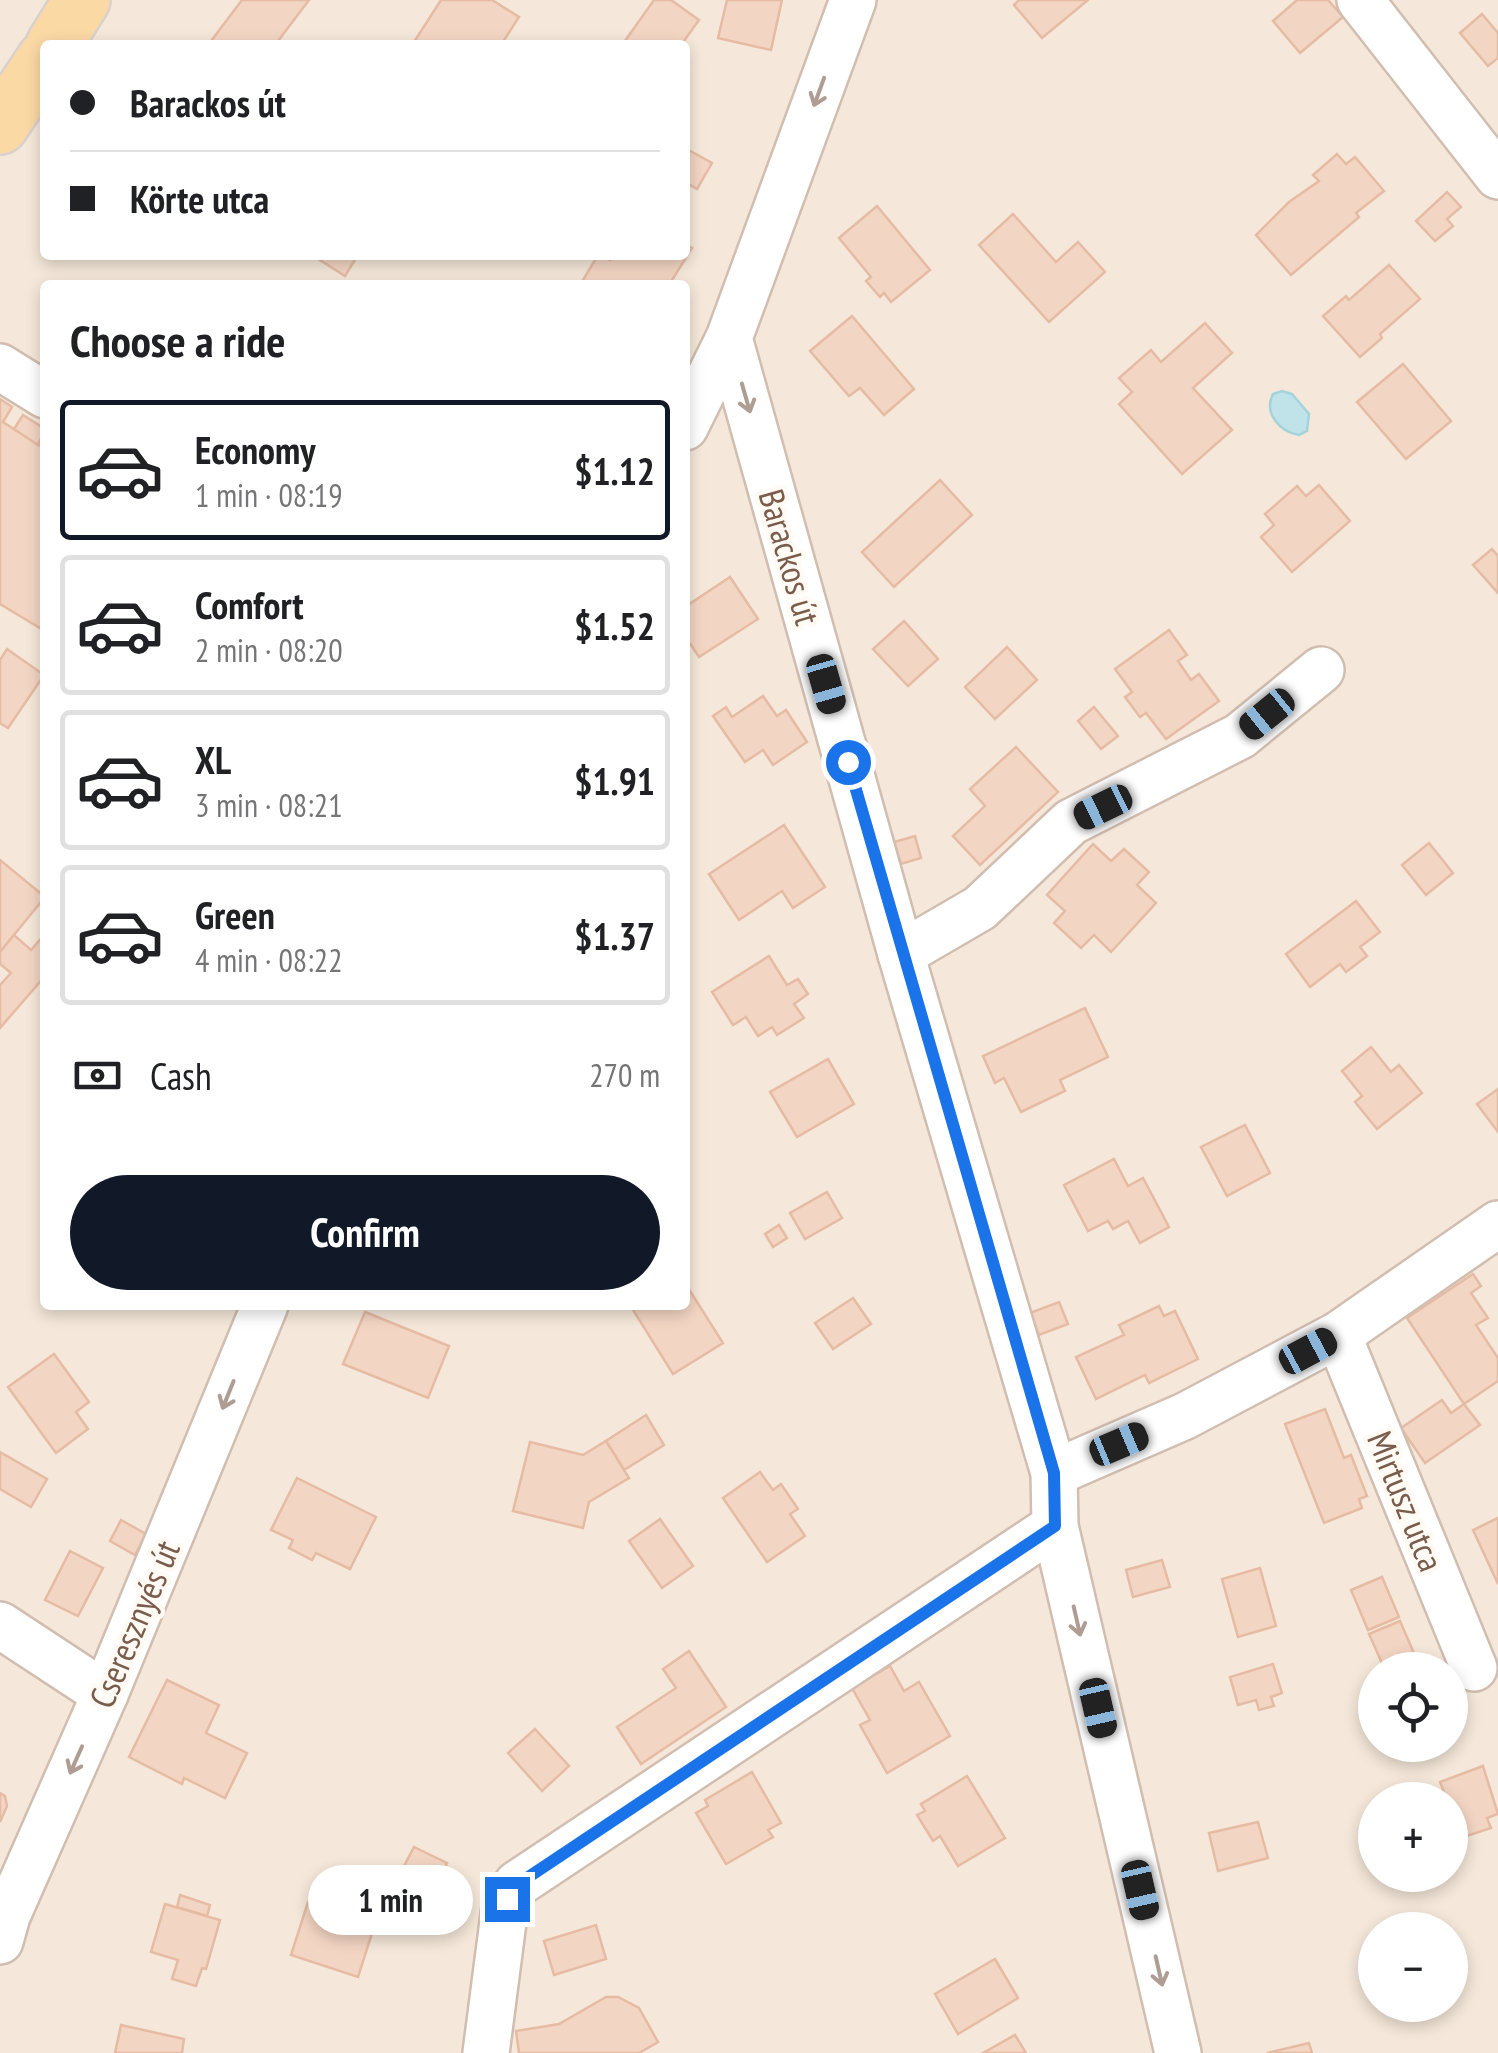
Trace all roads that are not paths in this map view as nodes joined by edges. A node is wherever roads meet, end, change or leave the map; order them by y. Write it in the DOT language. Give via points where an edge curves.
graph roads {
  1 [pos="82,0"];
  2 [pos="852,0"];
  3 [pos="1360,0"];
  4 [pos="57,40"];
  5 [pos="40,66"];
  6 [pos="0,126"];
  7 [pos="1498,176"];
  8 [pos="729,338"];
  9 [pos="0,367"];
  10 [pos="40,392"];
  11 [pos="690,417"];
  12 [pos="1321,670"];
  13 [pos="901,954"];
  14 [pos="1498,1224"];
  15 [pos="263,1310"];
  16 [pos="1338,1335"];
  17 [pos="1054,1473"];
  18 [pos="1055,1526"];
  19 [pos="0,1626"];
  20 [pos="1474,1668"];
  21 [pos="105,1694"];
  22 [pos="0,1941"];
  23 [pos="1166,2047"];
  24 [pos="486,2053"];
  1 -- 4 [label="main road"];
  2 -- 8 [label="street, one-way"];
  3 -- 7 [label="street"];
  5 -- 6 [label="main road"];
  8 -- 11 [label="street"];
  8 -- 13 [label="street, Barackos út, one-way"];
  9 -- 10 [label="street"];
  12 -- 13 [label="street" via="1240,736 1071,822 980,908"];
  13 -- 17 [label="street, Barackos út"];
  14 -- 16 [label="street"];
  15 -- 21 [label="street, Cseresznyés út, one-way"];
  16 -- 17 [label="street" via="1185,1416"];
  16 -- 20 [label="street, Mirtusz utca"];
  17 -- 18 [label="street, Barackos út"];
  18 -- 23 [label="street, Barackos út, one-way"];
  18 -- 24 [label="street" via="518,1884 504,1914"];
  19 -- 21 [label="street"];
  21 -- 22 [label="street, Cseresznyés út, one-way"];
}
